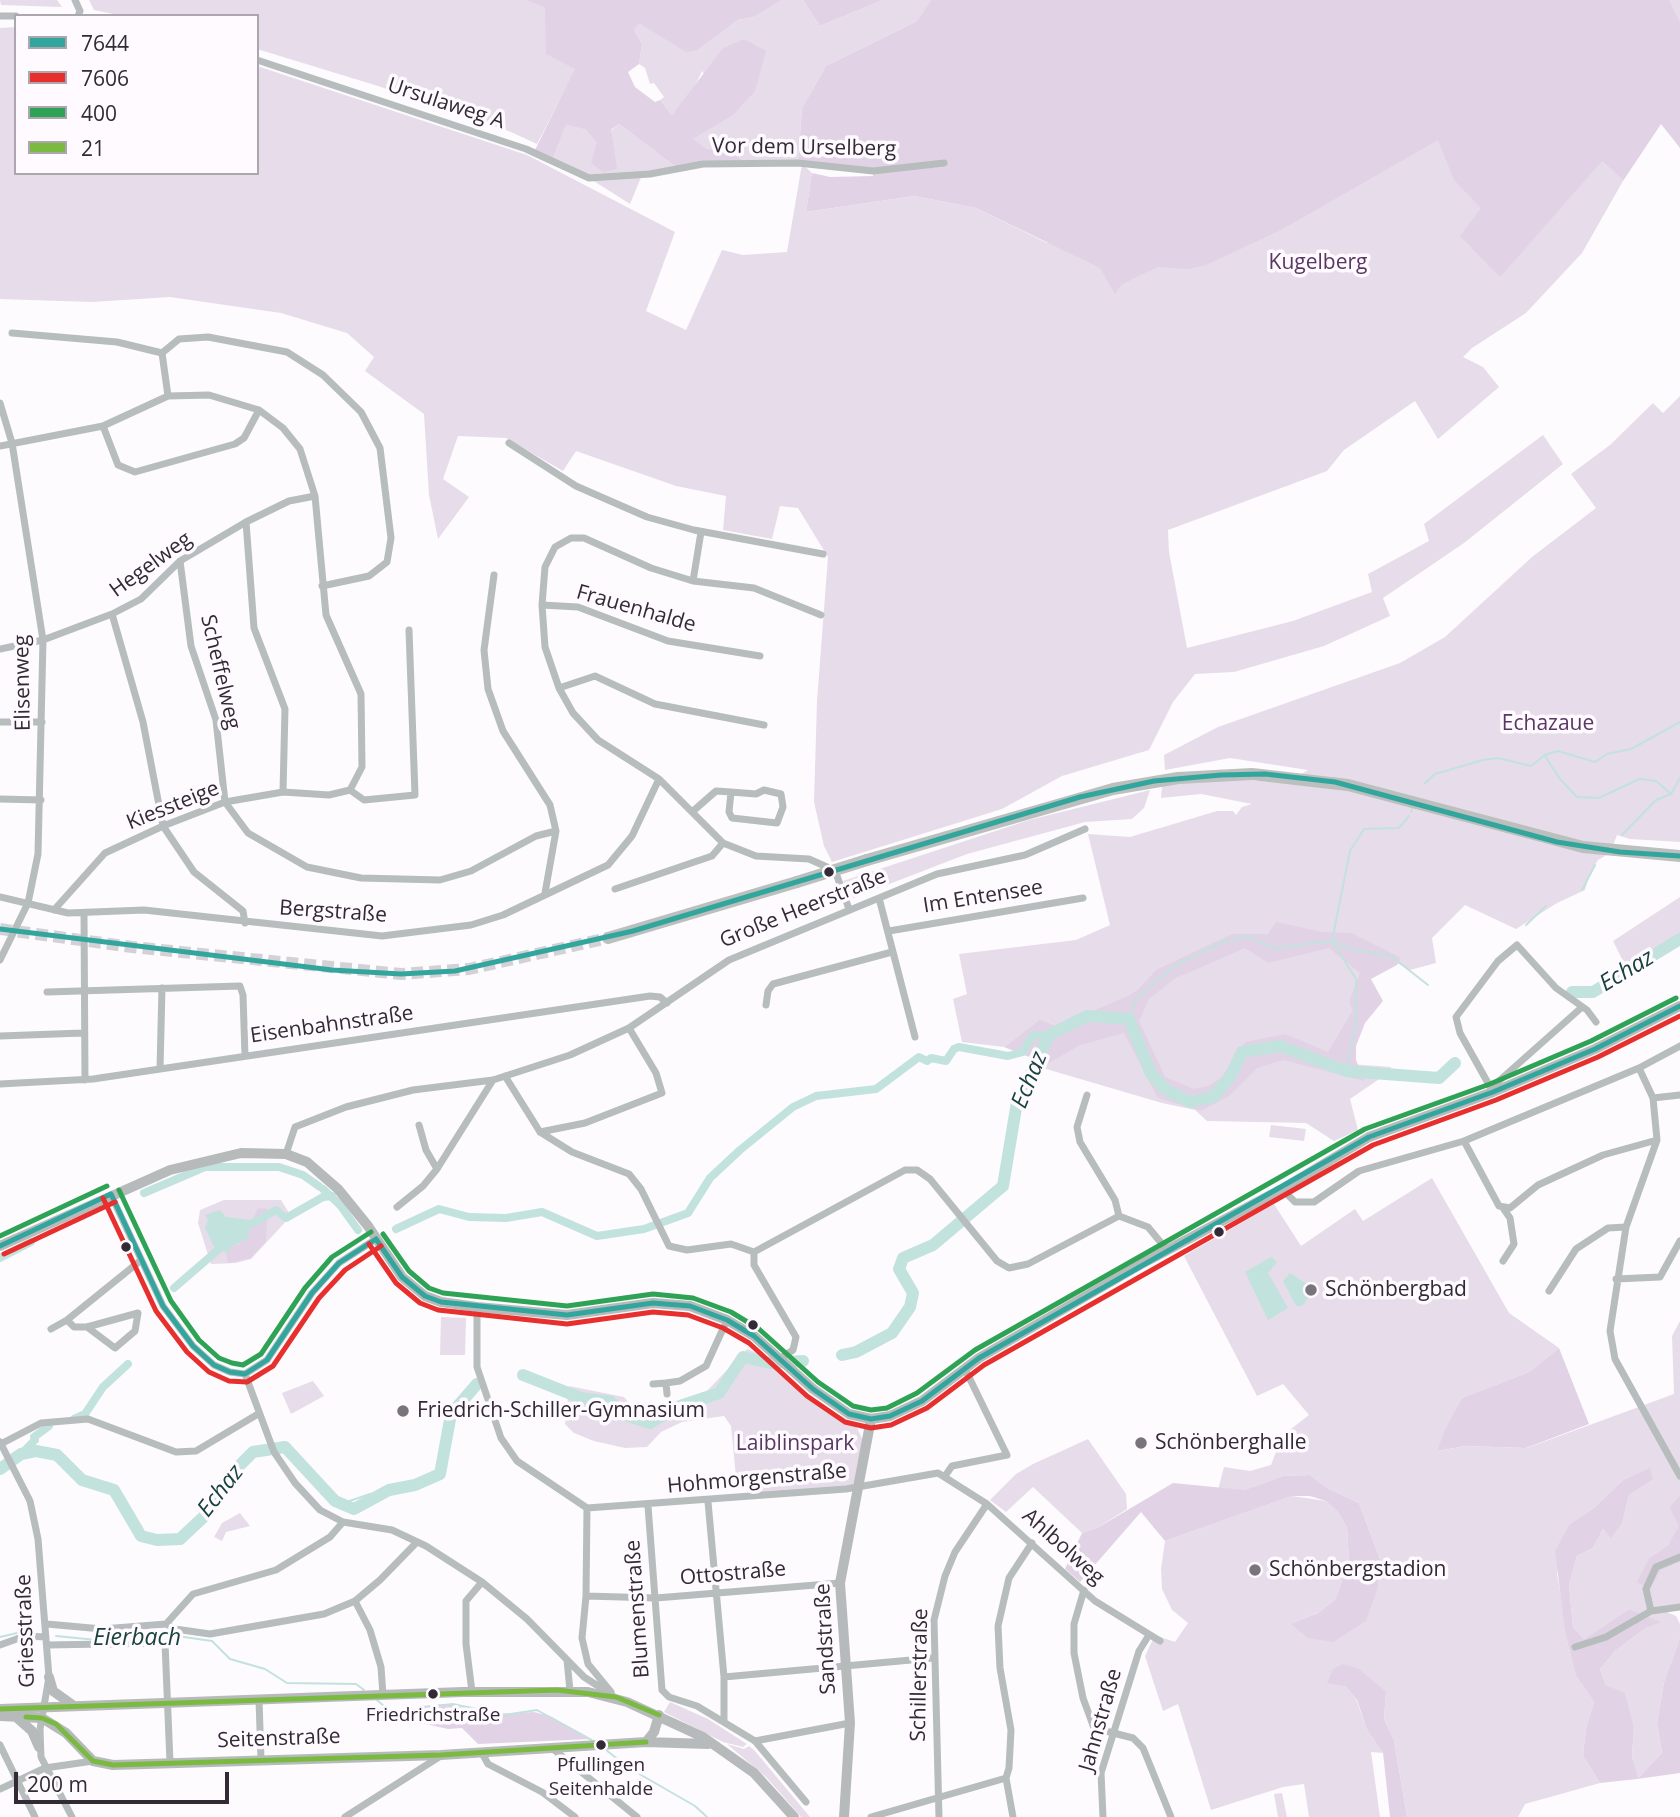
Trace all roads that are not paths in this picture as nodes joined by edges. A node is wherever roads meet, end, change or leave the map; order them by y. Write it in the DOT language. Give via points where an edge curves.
graph roads {
  1 [pos="259,61"];
  2 [pos="944,163"];
  3 [pos="622,177"];
  4 [pos="12,332"];
  5 [pos="162,353"];
  6 [pos="168,396"];
  7 [pos="0,403"];
  8 [pos="259,410"];
  9 [pos="103,426"];
  10 [pos="12,443"];
  11 [pos="509,443"];
  12 [pos="0,446"];
  13 [pos="570,471"];
  14 [pos="566,480"];
  15 [pos="315,496"];
  16 [pos="246,522"];
  17 [pos="701,532"];
  18 [pos="822,554"];
  19 [pos="180,561"];
  20 [pos="494,575"];
  21 [pos="693,581"];
  22 [pos="322,586"];
  23 [pos="542,605"];
  24 [pos="112,614"];
  25 [pos="821,615"];
  26 [pos="409,629"];
  27 [pos="43,640"];
  28 [pos="0,649"];
  29 [pos="760,656"];
  30 [pos="559,688"];
  31 [pos="0,722"];
  32 [pos="42,722"];
  33 [pos="764,724"];
  34 [pos="659,779"];
  35 [pos="350,790"];
  36 [pos="283,792"];
  37 [pos="731,792"];
  38 [pos="0,799"];
  39 [pos="41,800"];
  40 [pos="225,802"];
  41 [pos="692,812"];
  42 [pos="163,826"];
  43 [pos="1085,829"];
  44 [pos="556,831"];
  45 [pos="723,843"];
  46 [pos="1680,856"];
  47 [pos="615,889"];
  48 [pos="545,893"];
  49 [pos="0,897"];
  50 [pos="879,898"];
  51 [pos="1083,898"];
  52 [pos="28,903"];
  53 [pos="849,909"];
  54 [pos="54,910"];
  55 [pos="84,913"];
  56 [pos="245,922"];
  57 [pos="889,931"];
  58 [pos="608,937"];
  59 [pos="892,952"];
  60 [pos="0,960"];
  61 [pos="162,988"];
  62 [pos="86,990"];
  63 [pos="47,992"];
  64 [pos="667,1003"];
  65 [pos="765,1005"];
  66 [pos="1680,1006"];
  67 [pos="1581,1008"];
  68 [pos="1596,1022"];
  69 [pos="629,1028"];
  70 [pos="83,1033"];
  71 [pos="0,1036"];
  72 [pos="915,1037"];
  73 [pos="1680,1046"];
  74 [pos="244,1056"];
  75 [pos="1639,1068"];
  76 [pos="160,1069"];
  77 [pos="505,1076"];
  78 [pos="85,1080"];
  79 [pos="494,1080"];
  80 [pos="0,1084"];
  81 [pos="1492,1090"];
  82 [pos="1680,1095"];
  83 [pos="1087,1096"];
  84 [pos="1653,1098"];
  85 [pos="419,1125"];
  86 [pos="540,1132"];
  87 [pos="1657,1140"];
  88 [pos="1464,1141"];
  89 [pos="286,1154"];
  90 [pos="437,1169"];
  91 [pos="1282,1189"];
  92 [pos="111,1194"];
  93 [pos="397,1207"];
  94 [pos="1503,1208"];
  95 [pos="1119,1216"];
  96 [pos="1626,1227"];
  97 [pos="376,1239"];
  98 [pos="1680,1241"];
  99 [pos="0,1247"];
  100 [pos="1167,1250"];
  101 [pos="754,1252"];
  102 [pos="140,1261"];
  103 [pos="1503,1261"];
  104 [pos="1616,1279"];
  105 [pos="1549,1291"];
  106 [pos="477,1307"];
  107 [pos="68,1320"];
  108 [pos="727,1320"];
  109 [pos="87,1327"];
  110 [pos="51,1329"];
  111 [pos="778,1355"];
  112 [pos="965,1368"];
  113 [pos="245,1374"];
  114 [pos="666,1383"];
  115 [pos="653,1384"];
  116 [pos="667,1394"];
  117 [pos="258,1414"];
  118 [pos="871,1419"];
  119 [pos="1,1443"];
  120 [pos="945,1476"];
  121 [pos="1680,1476"];
  122 [pos="859,1487"];
  123 [pos="708,1502"];
  124 [pos="987,1504"];
  125 [pos="648,1506"];
  126 [pos="587,1508"];
  127 [pos="343,1522"];
  128 [pos="417,1542"];
  129 [pos="1032,1543"];
  130 [pos="1680,1557"];
  131 [pos="482,1582"];
  132 [pos="840,1583"];
  133 [pos="1084,1590"];
  134 [pos="717,1592"];
  135 [pos="586,1597"];
  136 [pos="656,1598"];
  137 [pos="355,1601"];
  138 [pos="1680,1608"];
  139 [pos="1651,1611"];
  140 [pos="166,1624"];
  141 [pos="46,1635"];
  142 [pos="1149,1635"];
  143 [pos="1160,1641"];
  144 [pos="0,1645"];
  145 [pos="1575,1647"];
  146 [pos="933,1658"];
  147 [pos="567,1659"];
  148 [pos="846,1665"];
  149 [pos="49,1677"];
  150 [pos="723,1677"];
  151 [pos="570,1691"];
  152 [pos="472,1692"];
  153 [pos="383,1695"];
  154 [pos="616,1697"];
  155 [pos="259,1700"];
  156 [pos="168,1704"];
  157 [pos="76,1707"];
  158 [pos="0,1709"];
  159 [pos="43,1713"];
  160 [pos="659,1715"];
  161 [pos="0,1716"];
  162 [pos="15,1716"];
  163 [pos="724,1722"];
  164 [pos="850,1723"];
  165 [pos="1112,1732"];
  166 [pos="755,1741"];
  167 [pos="646,1742"];
  168 [pos="0,1745"];
  169 [pos="718,1746"];
  170 [pos="39,1747"];
  171 [pos="553,1749"];
  172 [pos="482,1753"];
  173 [pos="441,1755"];
  174 [pos="261,1759"];
  175 [pos="93,1761"];
  176 [pos="170,1762"];
  177 [pos="45,1768"];
  178 [pos="1006,1778"];
  179 [pos="19,1781"];
  180 [pos="0,1789"];
  181 [pos="937,1797"];
  182 [pos="806,1802"];
  183 [pos="35,1817"];
  184 [pos="72,1817"];
  185 [pos="345,1817"];
  186 [pos="575,1817"];
  187 [pos="637,1817"];
  188 [pos="794,1817"];
  189 [pos="844,1817"];
  190 [pos="872,1817"];
  191 [pos="939,1817"];
  192 [pos="1013,1817"];
  193 [pos="1103,1817"];
  194 [pos="1171,1817"];
  1 -- 3 [label="street, Ursulaweg A" via="526,149 589,178"];
  2 -- 3 [label="street, Vor dem Urselberg" via="873,171 802,164 703,164"];
  4 -- 5 [label="street" via="117,342"];
  5 -- 6 [label="street"];
  5 -- 22 [label="street" via="179,339 208,337 287,352 323,375 360,412 380,448 390,538 387,562 369,576"];
  6 -- 8 [label="street" via="209,395"];
  6 -- 9 [label="street"];
  7 -- 10 [label="street, Elisenweg"];
  8 -- 9 [label="street" via="244,438 235,444 135,472 118,465"];
  8 -- 15 [label="street" via="300,449"];
  9 -- 10 [label="street"];
  10 -- 12 [label="street"];
  10 -- 27 [label="street, Elisenweg"];
  11 -- 14 [label="street"];
  13 -- 14 [label="street"];
  14 -- 17 [label="street" via="647,517"];
  15 -- 16 [label="street, Hegelweg" via="289,501"];
  15 -- 22 [label="street"];
  16 -- 19 [label="street, Hegelweg"];
  16 -- 36 [label="street" via="254,628 285,709"];
  17 -- 18 [label="street"];
  17 -- 21 [label="street"];
  19 -- 24 [label="street, Hegelweg" via="141,599"];
  19 -- 40 [label="street, Scheffelweg" via="191,646 216,720"];
  20 -- 44 [label="street" via="484,650 488,689 503,731 550,805"];
  21 -- 23 [label="street" via="584,538 571,538 555,547 545,567"];
  21 -- 25 [label="street" via="754,588"];
  22 -- 35 [label="street" via="326,615 361,694 362,767"];
  23 -- 29 [label="street, Frauenhalde" via="578,607 668,641"];
  23 -- 30 [label="street" via="545,647"];
  24 -- 27 [label="street, Hegelweg"];
  24 -- 42 [label="street" via="143,722"];
  26 -- 35 [label="street, Kiessteige" via="415,795 364,800"];
  27 -- 28 [label="street, Hegelweg"];
  27 -- 32 [label="street, Elisenweg"];
  30 -- 33 [label="street" via="595,676 655,704"];
  30 -- 34 [label="street" via="598,740"];
  31 -- 32 [label="street"];
  32 -- 39 [label="street, Elisenweg"];
  34 -- 41 [label="street"];
  34 -- 48 [label="street, Bergstraße" via="632,836 608,865"];
  35 -- 36 [label="street, Kiessteige"];
  36 -- 40 [label="street, Kiessteige"];
  37 -- 37 [label="street" via="781,794 783,807 777,823 732,818"];
  37 -- 41 [label="street" via="716,791"];
  38 -- 39 [label="street"];
  39 -- 52 [label="street, Elisenweg" via="38,855"];
  40 -- 42 [label="street, Kiessteige"];
  40 -- 44 [label="street" via="248,833 307,867 361,878 440,880 471,871 536,836"];
  41 -- 45 [label="street"];
  42 -- 54 [label="street, Kiessteige" via="105,853"];
  42 -- 56 [label="street" via="194,872 243,911"];
  43 -- 50 [label="street, Große Heerstraße" via="1025,855 937,874"];
  44 -- 48 [label="street"];
  45 -- 47 [label="street" via="712,856"];
  45 -- 53 [label="street" via="756,856 819,862 837,876"];
  46 -- 58 [label="main road, bridge" via="1583,847 1348,785 1289,776 1221,775 1136,784 1054,804"];
  48 -- 56 [label="street, Bergstraße" via="503,915 471,925 382,936"];
  49 -- 52 [label="street, Bergstraße"];
  50 -- 53 [label="street, Große Heerstraße"];
  50 -- 57 [label="street"];
  51 -- 57 [label="street, Im Entensee"];
  52 -- 54 [label="street, Bergstraße"];
  52 -- 60 [label="street, Elisenweg"];
  53 -- 64 [label="street, Große Heerstraße" via="723,962"];
  54 -- 55 [label="street, Bergstraße"];
  55 -- 56 [label="street, Bergstraße" via="144,910"];
  55 -- 62 [label="street"];
  57 -- 59 [label="street"];
  59 -- 65 [label="street" via="773,984"];
  59 -- 72 [label="street"];
  61 -- 62 [label="street"];
  61 -- 74 [label="street" via="237,985 243,990"];
  61 -- 76 [label="street"];
  62 -- 63 [label="street"];
  62 -- 70 [label="street"];
  64 -- 69 [label="street, Große Heerstraße"];
  64 -- 74 [label="street, Eisenbahnstraße" via="650,996"];
  66 -- 81 [label="main road" via="1595,1049"];
  67 -- 68 [label="street"];
  67 -- 81 [label="street"];
  67 -- 81 [label="street" via="1554,986 1517,944 1456,1017"];
  69 -- 77 [label="street, Große Heerstraße" via="570,1055"];
  69 -- 86 [label="street" via="656,1073 662,1093 585,1123"];
  70 -- 71 [label="street"];
  70 -- 78 [label="street"];
  73 -- 75 [label="street"];
  74 -- 76 [label="street, Eisenbahnstraße"];
  75 -- 84 [label="street"];
  75 -- 88 [label="street"];
  76 -- 78 [label="street, Eisenbahnstraße"];
  77 -- 79 [label="street, Große Heerstraße"];
  77 -- 86 [label="street"];
  78 -- 80 [label="street, Eisenbahnstraße"];
  79 -- 89 [label="street, Große Heerstraße" via="413,1090 346,1107 295,1127"];
  79 -- 90 [label="street"];
  81 -- 91 [label="main road" via="1369,1137"];
  82 -- 84 [label="street"];
  83 -- 95 [label="street" via="1077,1127 1080,1142 1115,1200"];
  84 -- 87 [label="street"];
  85 -- 90 [label="street"];
  86 -- 101 [label="street" via="572,1152 629,1174 669,1246 687,1250 731,1244"];
  87 -- 94 [label="street" via="1603,1155 1538,1185 1510,1209"];
  87 -- 96 [label="street"];
  88 -- 91 [label="street" via="1359,1171 1307,1204 1288,1199"];
  88 -- 94 [label="street"];
  89 -- 92 [label="main road" via="254,1152 206,1159"];
  89 -- 97 [label="main road" via="307,1162 338,1189"];
  90 -- 93 [label="street"];
  91 -- 100 [label="main road"];
  92 -- 99 [label="main road"];
  92 -- 102 [label="street"];
  94 -- 103 [label="street" via="1510,1218 1514,1244"];
  95 -- 100 [label="street" via="1148,1227"];
  95 -- 101 [label="street" via="1028,1264 1009,1268 997,1261 930,1179 917,1170 905,1170"];
  96 -- 104 [label="street"];
  96 -- 105 [label="street" via="1608,1228 1576,1249"];
  97 -- 106 [label="main road" via="415,1289 442,1302"];
  97 -- 113 [label="street" via="339,1263 312,1293 267,1360"];
  98 -- 104 [label="street" via="1660,1277"];
  100 -- 112 [label="main road"];
  101 -- 111 [label="street" via="754,1265 796,1338 793,1350"];
  102 -- 107 [label="street"];
  102 -- 113 [label="street" via="174,1322 214,1365"];
  104 -- 121 [label="street" via="1610,1331 1615,1359"];
  106 -- 108 [label="main road" via="583,1315 678,1303"];
  106 -- 126 [label="street" via="479,1376 501,1438 517,1461"];
  107 -- 109 [label="street" via="74,1327"];
  107 -- 110 [label="street"];
  108 -- 111 [label="main road"];
  108 -- 114 [label="street" via="706,1366 680,1381"];
  109 -- 109 [label="street" via="129,1314 138,1313 135,1331 115,1348"];
  111 -- 118 [label="main road" via="830,1403"];
  112 -- 118 [label="main road" via="910,1408"];
  112 -- 120 [label="street, Hohmorgenstraße" via="1007,1455 952,1466"];
  113 -- 117 [label="street"];
  114 -- 115 [label="street"];
  114 -- 116 [label="street"];
  117 -- 119 [label="street" via="195,1451 176,1452 88,1419 41,1423"];
  117 -- 127 [label="street" via="274,1452 295,1483 320,1510"];
  118 -- 122 [label="main road, Sandstraße"];
  119 -- 141 [label="street, Griesstraße" via="30,1501"];
  120 -- 122 [label="street, Hohmorgenstraße" via="932,1472"];
  120 -- 124 [label="street, Ahlbolweg"];
  122 -- 123 [label="street, Hohmorgenstraße"];
  122 -- 132 [label="main road, Sandstraße"];
  123 -- 125 [label="street, Hohmorgenstraße"];
  123 -- 134 [label="street"];
  124 -- 129 [label="street, Ahlbolweg"];
  124 -- 146 [label="street, Schillerstraße" via="945,1576 934,1620"];
  125 -- 126 [label="street, Hohmorgenstraße"];
  125 -- 136 [label="street, Blumenstraße"];
  126 -- 135 [label="street"];
  127 -- 128 [label="street" via="392,1530"];
  127 -- 140 [label="street" via="330,1537 276,1570 193,1594"];
  128 -- 131 [label="street"];
  128 -- 137 [label="street"];
  129 -- 133 [label="street, Ahlbolweg"];
  129 -- 178 [label="street" via="1009,1578 998,1626 1011,1730"];
  130 -- 139 [label="street" via="1656,1567 1646,1589"];
  131 -- 147 [label="street"];
  131 -- 152 [label="street" via="466,1601"];
  132 -- 134 [label="street, Ottostraße"];
  132 -- 148 [label="main road, Sandstraße"];
  133 -- 142 [label="street, Ahlbolweg"];
  133 -- 165 [label="street" via="1074,1624 1074,1653 1094,1728"];
  134 -- 136 [label="street, Ottostraße"];
  134 -- 150 [label="street"];
  135 -- 136 [label="street, Ottostraße"];
  135 -- 154 [label="street" via="582,1638 588,1664"];
  136 -- 163 [label="street, Blumenstraße" via="662,1690"];
  137 -- 140 [label="street" via="324,1614 210,1634"];
  137 -- 153 [label="street" via="370,1630"];
  138 -- 139 [label="street"];
  139 -- 145 [label="street" via="1606,1637"];
  140 -- 141 [label="street"];
  141 -- 144 [label="street"];
  141 -- 149 [label="street, Griesstraße"];
  141 -- 156 [label="street" via="165,1643"];
  142 -- 143 [label="street, Ahlbolweg"];
  142 -- 165 [label="street, Jahnstraße" via="1139,1651"];
  146 -- 148 [label="street"];
  146 -- 181 [label="street, Schillerstraße"];
  147 -- 151 [label="street"];
  147 -- 154 [label="street" via="583,1677"];
  148 -- 150 [label="street"];
  148 -- 164 [label="main road, Sandstraße"];
  149 -- 157 [label="main road" via="57,1696"];
  149 -- 159 [label="street, Griesstraße"];
  150 -- 163 [label="street"];
  151 -- 152 [label="main road"];
  151 -- 154 [label="main road"];
  152 -- 153 [label="main road"];
  153 -- 155 [label="main road"];
  154 -- 160 [label="main road"];
  155 -- 156 [label="main road"];
  155 -- 174 [label="street"];
  156 -- 157 [label="main road"];
  156 -- 176 [label="street"];
  157 -- 159 [label="main road"];
  158 -- 159 [label="main road"];
  159 -- 162 [label="main road"];
  159 -- 170 [label="street, Griesstraße"];
  159 -- 175 [label="main road"];
  160 -- 167 [label="main road"];
  160 -- 169 [label="main road"];
  161 -- 162 [label="main road"];
  162 -- 170 [label="main road" via="32,1731"];
  163 -- 166 [label="street, Blumenstraße"];
  164 -- 166 [label="street"];
  164 -- 189 [label="main road, Sandstraße"];
  165 -- 193 [label="street, Jahnstraße" via="1101,1773"];
  165 -- 194 [label="street" via="1133,1738 1143,1748"];
  166 -- 182 [label="street, Blumenstraße"];
  167 -- 169 [label="main road, Seitenstraße"];
  167 -- 171 [label="main road, Seitenstraße"];
  168 -- 179 [label="street"];
  169 -- 188 [label="main road" via="754,1773"];
  170 -- 177 [label="street, Griesstraße"];
  171 -- 172 [label="main road, Seitenstraße"];
  171 -- 187 [label="street"];
  172 -- 173 [label="main road, Seitenstraße"];
  172 -- 186 [label="street" via="488,1764 542,1792"];
  173 -- 174 [label="main road, Seitenstraße"];
  173 -- 185 [label="street"];
  174 -- 176 [label="main road, Seitenstraße"];
  175 -- 176 [label="main road, Seitenstraße" via="113,1765"];
  175 -- 177 [label="street, Seitenstraße"];
  177 -- 179 [label="street, Seitenstraße"];
  177 -- 184 [label="street, Griesstraße"];
  178 -- 181 [label="street"];
  178 -- 192 [label="street"];
  179 -- 180 [label="street, Seitenstraße"];
  179 -- 183 [label="street"];
  181 -- 190 [label="street"];
  181 -- 191 [label="street, Schillerstraße"];
}
